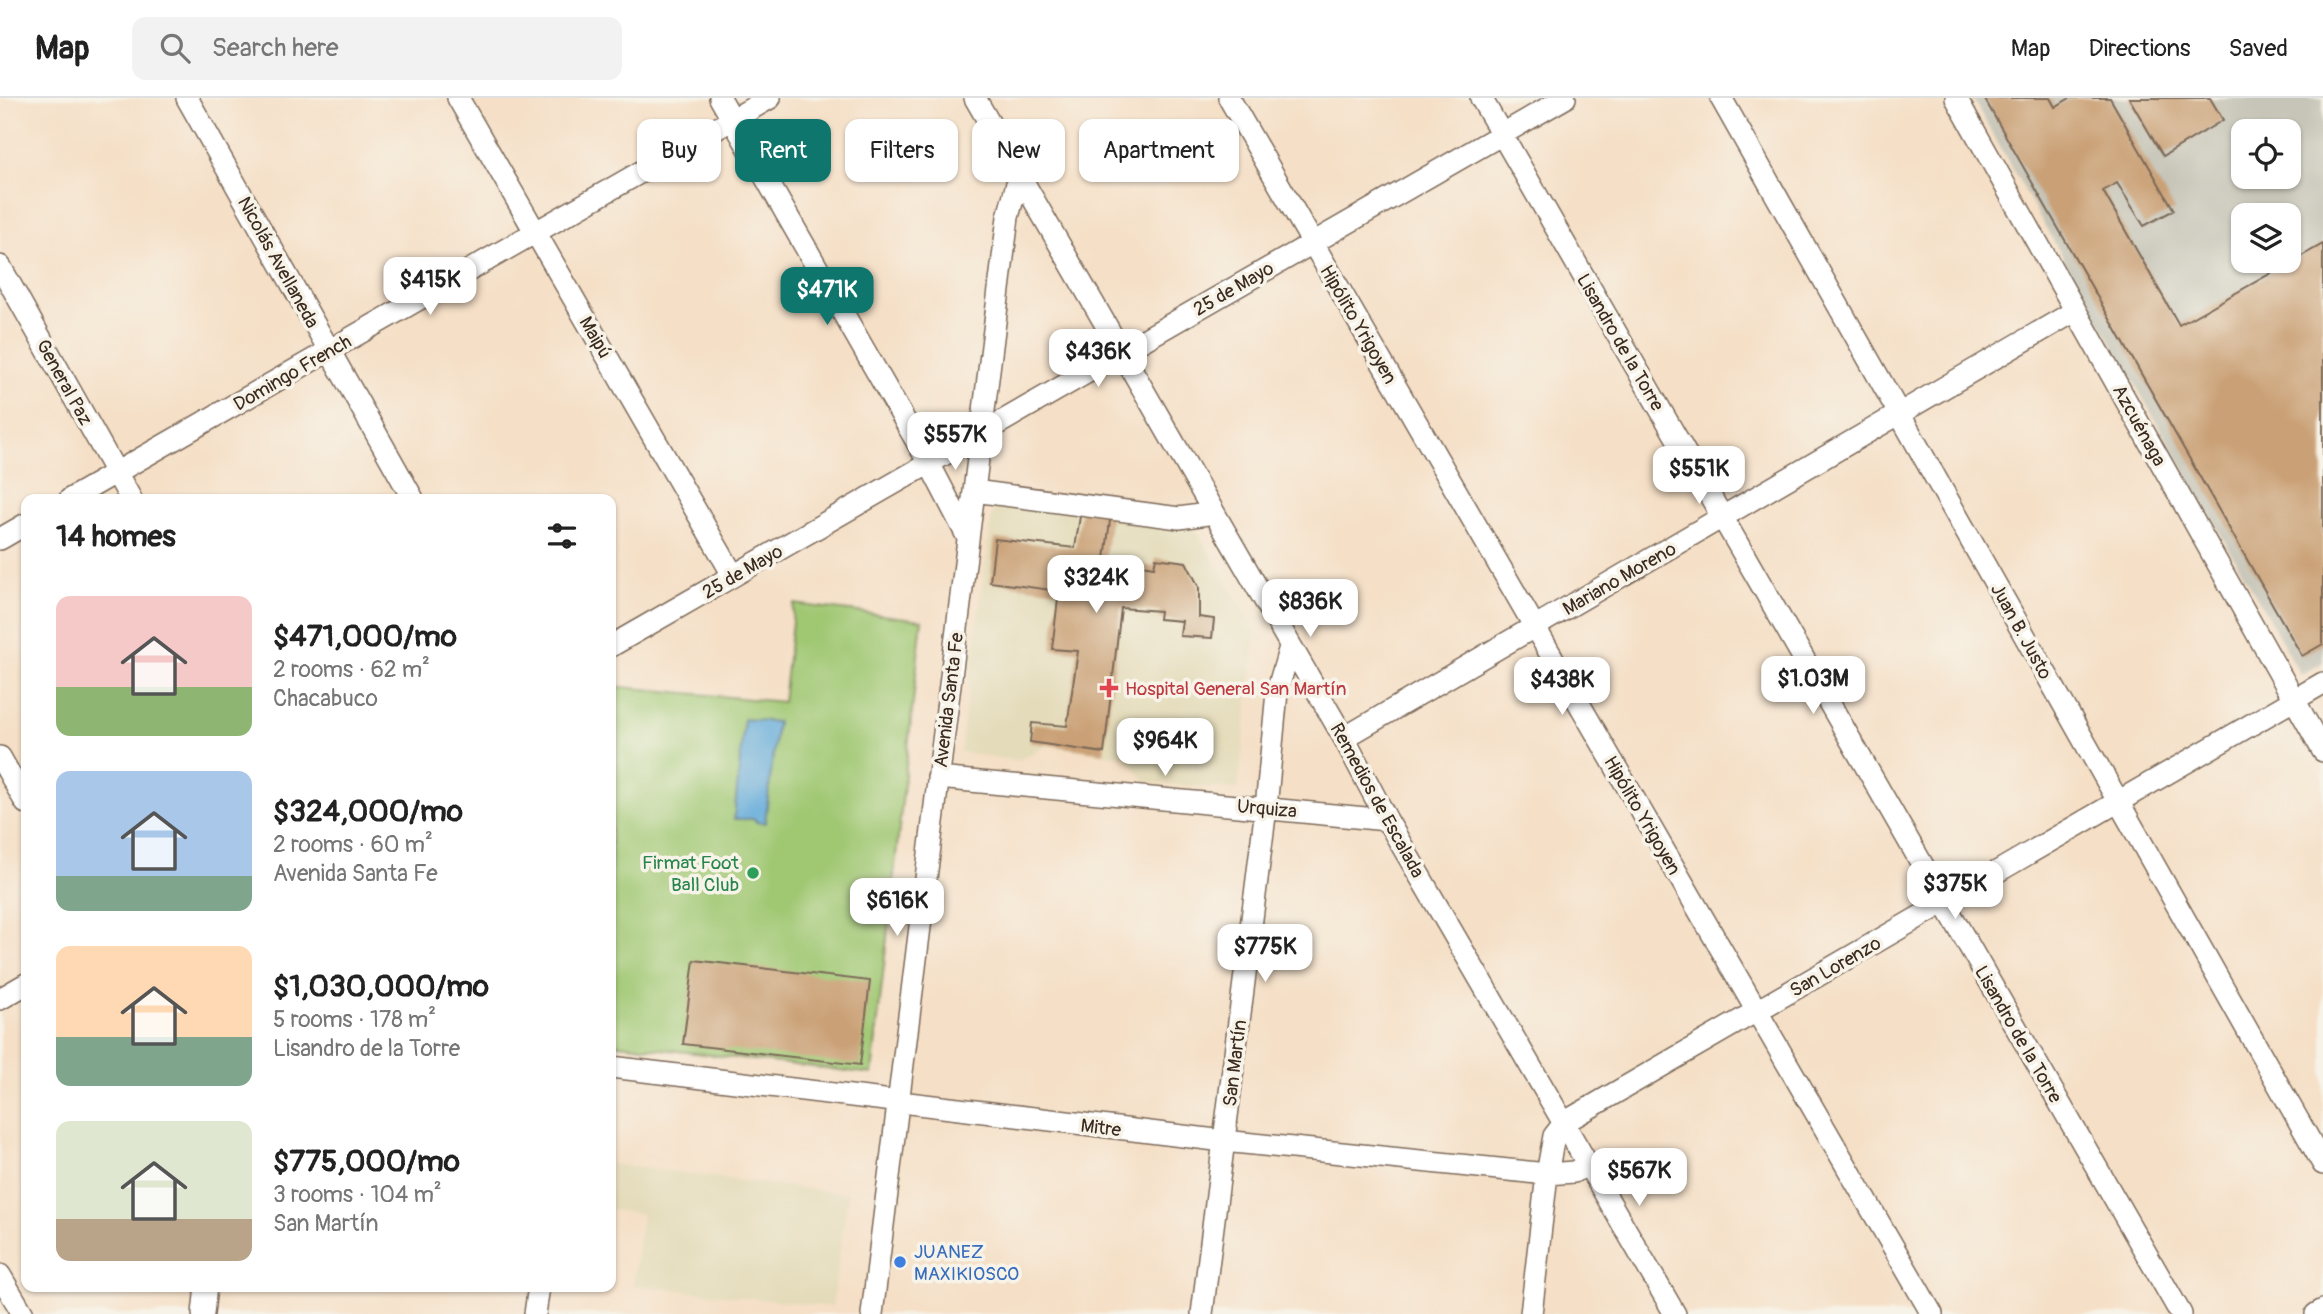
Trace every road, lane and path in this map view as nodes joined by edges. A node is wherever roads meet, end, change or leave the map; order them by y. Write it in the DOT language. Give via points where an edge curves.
graph roads {
  1 [pos="187,98"];
  2 [pos="458,98"];
  3 [pos="720,98"];
  4 [pos="770,98"];
  5 [pos="975,98"];
  6 [pos="1228,98"];
  7 [pos="1481,98"];
  8 [pos="1565,98"];
  9 [pos="1721,98"];
  10 [pos="1956,98"];
  11 [pos="987,119"];
  12 [pos="732,120"];
  13 [pos="1502,134"];
  14 [pos="1018,182"];
  15 [pos="1023,182"];
  16 [pos="536,232"];
  17 [pos="1312,243"];
  18 [pos="0,266"];
  19 [pos="2076,311"];
  20 [pos="329,351"];
  21 [pos="1122,352"];
  22 [pos="1899,414"];
  23 [pos="981,433"];
  24 [pos="929,463"];
  25 [pos="116,472"];
  26 [pos="974,491"];
  27 [pos="79,494"];
  28 [pos="128,494"];
  29 [pos="410,494"];
  30 [pos="1214,513"];
  31 [pos="1722,517"];
  32 [pos="21,527"];
  33 [pos="968,538"];
  34 [pos="0,539"];
  35 [pos="733,575"];
  36 [pos="1534,627"];
  37 [pos="616,643"];
  38 [pos="1290,647"];
  39 [pos="2323,683"];
  40 [pos="2294,700"];
  41 [pos="1344,738"];
  42 [pos="2323,751"];
  43 [pos="0,757"];
  44 [pos="938,778"];
  45 [pos="21,794"];
  46 [pos="2118,802"];
  47 [pos="1266,808"];
  48 [pos="1387,820"];
  49 [pos="1944,903"];
  50 [pos="1757,1012"];
  51 [pos="616,1068"];
  52 [pos="898,1102"];
  53 [pos="1565,1122"];
  54 [pos="1224,1141"];
  55 [pos="1589,1164"];
  56 [pos="2323,1164"];
  57 [pos="1547,1174"];
  58 [pos="0,1275"];
  59 [pos="205,1292"];
  60 [pos="538,1292"];
  61 [pos="2323,1310"];
  62 [pos="23,1314"];
  63 [pos="203,1314"];
  64 [pos="535,1314"];
  65 [pos="872,1314"];
  66 [pos="1202,1314"];
  67 [pos="1531,1314"];
  68 [pos="1675,1314"];
  69 [pos="1932,1314"];
  70 [pos="2181,1314"];
  71 [pos="2316,1314"];
  1 -- 20 [label="street, Nicolás Avellaneda"];
  2 -- 16 [label="street, Maipú"];
  3 -- 12 [label="street"];
  4 -- 12 [label="street, Domingo French"];
  5 -- 11 [label="street"];
  6 -- 17 [label="street, Hipólito Yrigoyen"];
  7 -- 13 [label="street, Lisandro de la Torre"];
  8 -- 13 [label="street, 25 de Mayo"];
  9 -- 22 [label="street, Juan B. Justo"];
  10 -- 19 [label="street, Azcuénaga"];
  12 -- 16 [label="street, Domingo French"];
  12 -- 24 [label="street"];
  13 -- 17 [label="street, 25 de Mayo"];
  13 -- 31 [label="street, Lisandro de la Torre"];
  14 -- 23 [label="street, Avenida Santa Fe" via="1008,217"];
  15 -- 21 [label="street, Remedios de Escalada"];
  16 -- 20 [label="street, Domingo French"];
  16 -- 35 [label="street, Maipú"];
  17 -- 21 [label="street, 25 de Mayo"];
  17 -- 36 [label="street, Hipólito Yrigoyen"];
  18 -- 25 [label="street, General Paz"];
  19 -- 22 [label="street, Mariano Moreno"];
  19 -- 40 [label="street, Azcuénaga"];
  20 -- 25 [label="street, Domingo French"];
  20 -- 29 [label="street, Nicolás Avellaneda"];
  21 -- 23 [label="street, 25 de Mayo"];
  21 -- 30 [label="street, Remedios de Escalada"];
  22 -- 31 [label="street, Mariano Moreno"];
  22 -- 46 [label="street, Juan B. Justo"];
  23 -- 24 [label="street, 25 de Mayo"];
  23 -- 26 [label="street, Avenida Santa Fe"];
  24 -- 33 [label="street"];
  24 -- 35 [label="street, 25 de Mayo"];
  25 -- 27 [label="street, Domingo French"];
  25 -- 28 [label="street, General Paz"];
  26 -- 30 [label="street" via="1179,518"];
  26 -- 33 [label="street, Avenida Santa Fe"];
  30 -- 38 [label="street, Remedios de Escalada"];
  31 -- 36 [label="street, Mariano Moreno"];
  31 -- 49 [label="street, Lisandro de la Torre"];
  32 -- 34 [label="street"];
  33 -- 44 [label="street, Avenida Santa Fe"];
  35 -- 37 [label="street, 25 de Mayo"];
  36 -- 41 [label="street, Mariano Moreno"];
  36 -- 50 [label="street, Hipólito Yrigoyen"];
  38 -- 41 [label="street, Remedios de Escalada"];
  38 -- 47 [label="street, San Martín" via="1277,692"];
  39 -- 40 [label="street, San Lorenzo"];
  40 -- 42 [label="street, Azcuénaga"];
  40 -- 46 [label="street, San Lorenzo"];
  41 -- 48 [label="street, Remedios de Escalada"];
  43 -- 45 [label="street"];
  44 -- 47 [label="street, Urquiza"];
  44 -- 52 [label="street, Avenida Santa Fe"];
  46 -- 49 [label="street, San Lorenzo"];
  46 -- 56 [label="street, Juan B. Justo"];
  47 -- 48 [label="street, Urquiza"];
  47 -- 54 [label="street, San Martín"];
  48 -- 53 [label="street, Remedios de Escalada"];
  49 -- 50 [label="street, San Lorenzo"];
  49 -- 70 [label="street, Lisandro de la Torre"];
  50 -- 53 [label="street, San Lorenzo"];
  50 -- 69 [label="street, Hipólito Yrigoyen"];
  51 -- 52 [label="street, Mitre"];
  52 -- 54 [label="street, Mitre"];
  52 -- 65 [label="street, Avenida Santa Fe"];
  53 -- 55 [label="street, Remedios de Escalada"];
  53 -- 57 [label="street" via="1554,1136"];
  54 -- 57 [label="street, Mitre"];
  54 -- 66 [label="street, San Martín"];
  55 -- 57 [label="street, Mitre" via="1574,1172"];
  55 -- 68 [label="street, Remedios de Escalada"];
  57 -- 67 [label="street"];
  58 -- 62 [label="street"];
  59 -- 63 [label="street"];
  60 -- 64 [label="street"];
  61 -- 71 [label="street"];
}
